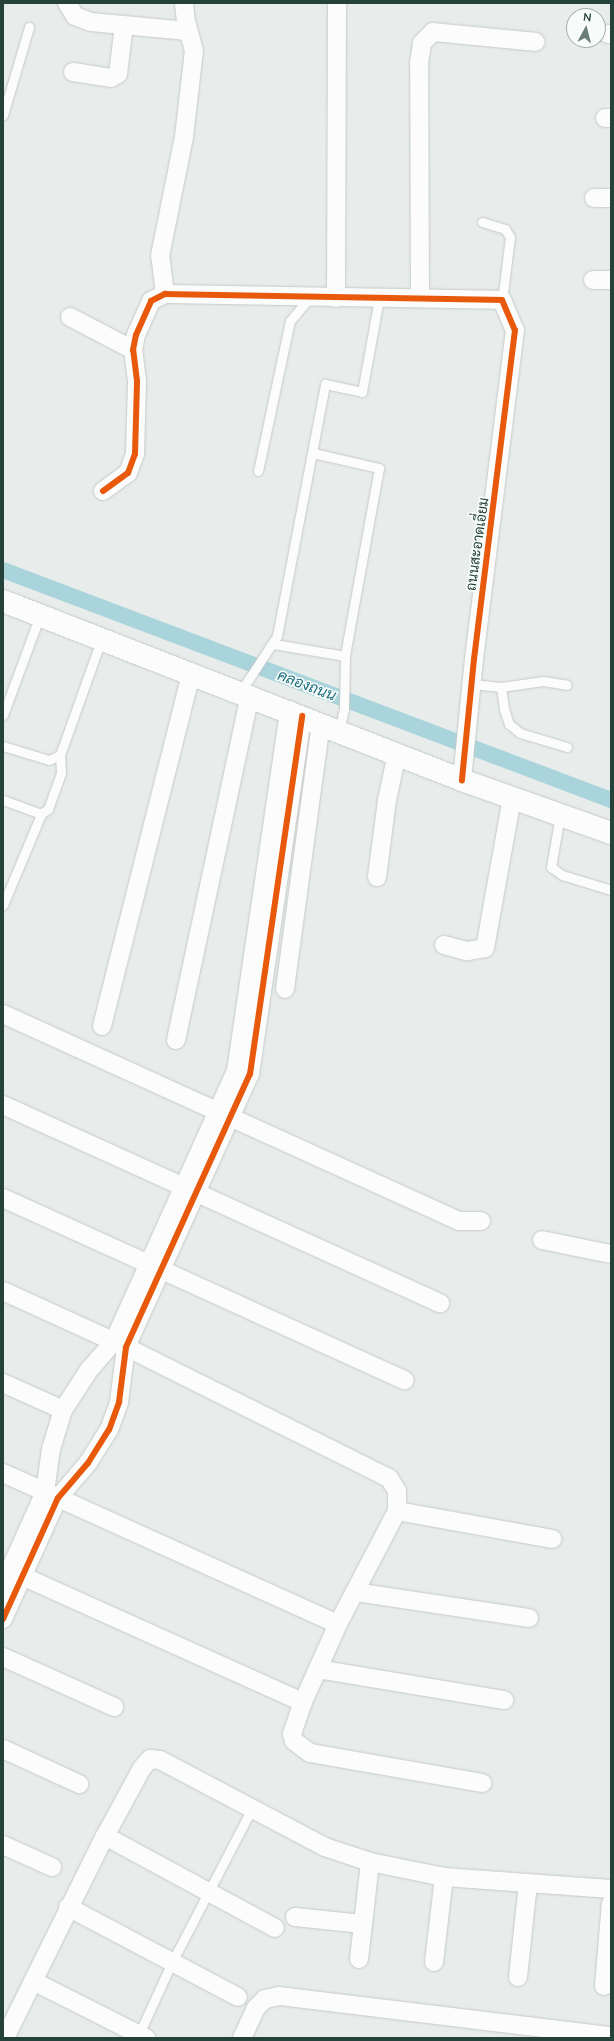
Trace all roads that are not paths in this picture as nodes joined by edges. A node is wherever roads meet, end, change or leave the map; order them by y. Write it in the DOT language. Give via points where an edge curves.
graph roads {
  1 [pos="67,3"];
  2 [pos="184,3"];
  3 [pos="337,3"];
  4 [pos="124,25"];
  5 [pos="29,27"];
  6 [pos="188,31"];
  7 [pos="536,42"];
  8 [pos="74,72"];
  9 [pos="3,115"];
  10 [pos="482,222"];
  11 [pos="593,280"];
  12 [pos="611,280"];
  13 [pos="165,294"];
  14 [pos="310,297"];
  15 [pos="336,298"];
  16 [pos="379,298"];
  17 [pos="420,298"];
  18 [pos="506,306"];
  19 [pos="70,317"];
  20 [pos="133,350"];
  21 [pos="313,453"];
  22 [pos="258,471"];
  23 [pos="103,491"];
  24 [pos="3,601"];
  25 [pos="40,615"];
  26 [pos="102,638"];
  27 [pos="274,644"];
  28 [pos="345,656"];
  29 [pos="191,673"];
  30 [pos="567,685"];
  31 [pos="501,687"];
  32 [pos="247,688"];
  33 [pos="471,693"];
  34 [pos="3,715"];
  35 [pos="313,720"];
  36 [pos="3,746"];
  37 [pos="566,746"];
  38 [pos="397,753"];
  39 [pos="60,755"];
  40 [pos="463,771"];
  41 [pos="512,798"];
  42 [pos="3,800"];
  43 [pos="41,814"];
  44 [pos="560,815"];
  45 [pos="611,833"];
  46 [pos="377,877"];
  47 [pos="611,890"];
  48 [pos="3,905"];
  49 [pos="444,945"];
  50 [pos="285,989"];
  51 [pos="3,1014"];
  52 [pos="102,1026"];
  53 [pos="176,1040"];
  54 [pos="3,1105"];
  55 [pos="224,1114"];
  56 [pos="190,1190"];
  57 [pos="3,1198"];
  58 [pos="481,1221"];
  59 [pos="542,1240"];
  60 [pos="611,1254"];
  61 [pos="155,1267"];
  62 [pos="3,1291"];
  63 [pos="440,1303"];
  64 [pos="120,1344"];
  65 [pos="406,1380"];
  66 [pos="3,1383"];
  67 [pos="63,1410"];
  68 [pos="3,1473"];
  69 [pos="52,1495"];
  70 [pos="397,1510"];
  71 [pos="552,1540"];
  72 [pos="10,1574"];
  73 [pos="355,1592"];
  74 [pos="528,1618"];
  75 [pos="3,1619"];
  76 [pos="338,1624"];
  77 [pos="3,1657"];
  78 [pos="318,1669"];
  79 [pos="504,1700"];
  80 [pos="303,1702"];
  81 [pos="114,1706"];
  82 [pos="3,1749"];
  83 [pos="482,1783"];
  84 [pos="79,1784"];
  85 [pos="252,1808"];
  86 [pos="105,1836"];
  87 [pos="3,1845"];
  88 [pos="370,1862"];
  89 [pos="52,1867"];
  90 [pos="444,1877"];
  91 [pos="528,1884"];
  92 [pos="611,1888"];
  93 [pos="208,1893"];
  94 [pos="611,1903"];
  95 [pos="68,1906"];
  96 [pos="295,1917"];
  97 [pos="363,1924"];
  98 [pos="275,1928"];
  99 [pos="359,1959"];
  100 [pos="172,1962"];
  101 [pos="434,1962"];
  102 [pos="518,1976"];
  103 [pos="33,1981"];
  104 [pos="604,1986"];
  105 [pos="238,1997"];
  106 [pos="611,2036"];
  107 [pos="140,2037"];
  108 [pos="5,2038"];
  109 [pos="242,2038"];
  1 -- 4 [label="street" via="75,16 91,22"];
  2 -- 6 [label="street"];
  3 -- 15 [label="street"];
  4 -- 6 [label="street"];
  4 -- 8 [label="street" via="118,74 111,78"];
  5 -- 9 [label="lane"];
  6 -- 13 [label="street" via="194,51 192,91 160,256"];
  7 -- 17 [label="street" via="433,32 422,43"];
  10 -- 18 [label="lane" via="505,229 510,237"];
  11 -- 12 [label="street"];
  13 -- 14 [label="street"];
  13 -- 20 [label="street" via="151,301 146,308"];
  14 -- 15 [label="street"];
  14 -- 22 [label="lane" via="290,322"];
  15 -- 16 [label="street"];
  16 -- 17 [label="street"];
  16 -- 21 [label="lane" via="362,392 325,384"];
  17 -- 18 [label="street"];
  18 -- 33 [label="street, ถนนสะอาดเอี่ยม" via="515,330"];
  19 -- 20 [label="street"];
  20 -- 23 [label="street" via="137,381 135,454 128,473"];
  21 -- 27 [label="lane"];
  21 -- 28 [label="lane" via="379,468"];
  24 -- 25 [label="street"];
  25 -- 26 [label="street"];
  25 -- 34 [label="lane"];
  26 -- 29 [label="street"];
  26 -- 39 [label="lane"];
  27 -- 28 [label="lane"];
  27 -- 32 [label="lane"];
  28 -- 35 [label="lane" via="344,709"];
  29 -- 32 [label="street"];
  29 -- 52 [label="street"];
  30 -- 31 [label="lane" via="543,681"];
  31 -- 33 [label="lane"];
  31 -- 37 [label="lane" via="509,724 520,733"];
  32 -- 35 [label="street"];
  32 -- 53 [label="street"];
  33 -- 40 [label="street, ถนนสะอาดเอี่ยม"];
  35 -- 38 [label="street"];
  35 -- 50 [label="street"];
  35 -- 55 [label="street" via="250,1030"];
  36 -- 39 [label="lane" via="49,760"];
  38 -- 40 [label="street"];
  38 -- 46 [label="street" via="387,800"];
  39 -- 43 [label="lane" via="61,773 53,800"];
  40 -- 41 [label="street"];
  41 -- 44 [label="street"];
  41 -- 49 [label="street" via="485,948 467,950"];
  42 -- 43 [label="lane"];
  43 -- 48 [label="lane"];
  44 -- 45 [label="street"];
  44 -- 47 [label="lane" via="551,867 562,875"];
  51 -- 55 [label="street"];
  54 -- 56 [label="street"];
  55 -- 56 [label="street"];
  55 -- 58 [label="street" via="459,1221"];
  56 -- 61 [label="street"];
  56 -- 63 [label="street"];
  57 -- 61 [label="street"];
  59 -- 60 [label="street"];
  61 -- 64 [label="street"];
  61 -- 65 [label="street"];
  62 -- 64 [label="street"];
  64 -- 67 [label="street" via="89,1370"];
  64 -- 69 [label="street" via="119,1402 109,1430 88,1463"];
  64 -- 70 [label="street" via="389,1478 398,1491"];
  66 -- 67 [label="street"];
  67 -- 69 [label="street" via="51,1449"];
  68 -- 69 [label="street"];
  69 -- 72 [label="street"];
  69 -- 76 [label="street"];
  70 -- 71 [label="street"];
  70 -- 73 [label="street"];
  72 -- 75 [label="street"];
  72 -- 80 [label="street"];
  73 -- 74 [label="street"];
  73 -- 76 [label="street"];
  76 -- 78 [label="street"];
  77 -- 81 [label="street"];
  78 -- 79 [label="street"];
  78 -- 80 [label="street"];
  80 -- 83 [label="street" via="292,1734 300,1747 310,1752"];
  82 -- 84 [label="street"];
  85 -- 86 [label="street" via="160,1760 150,1759 142,1768"];
  85 -- 88 [label="street" via="325,1847"];
  85 -- 93 [label="lane"];
  86 -- 93 [label="street"];
  86 -- 95 [label="street"];
  87 -- 89 [label="street"];
  88 -- 90 [label="street"];
  88 -- 97 [label="street"];
  90 -- 91 [label="street"];
  90 -- 101 [label="street"];
  91 -- 92 [label="street"];
  91 -- 102 [label="street"];
  93 -- 98 [label="street"];
  93 -- 100 [label="lane"];
  94 -- 104 [label="street"];
  95 -- 100 [label="street"];
  95 -- 103 [label="street"];
  96 -- 97 [label="street"];
  97 -- 99 [label="street"];
  100 -- 105 [label="street"];
  100 -- 107 [label="lane"];
  103 -- 107 [label="street"];
  103 -- 108 [label="street"];
  106 -- 109 [label="street" via="279,1996 264,1999 256,2008"];
}
